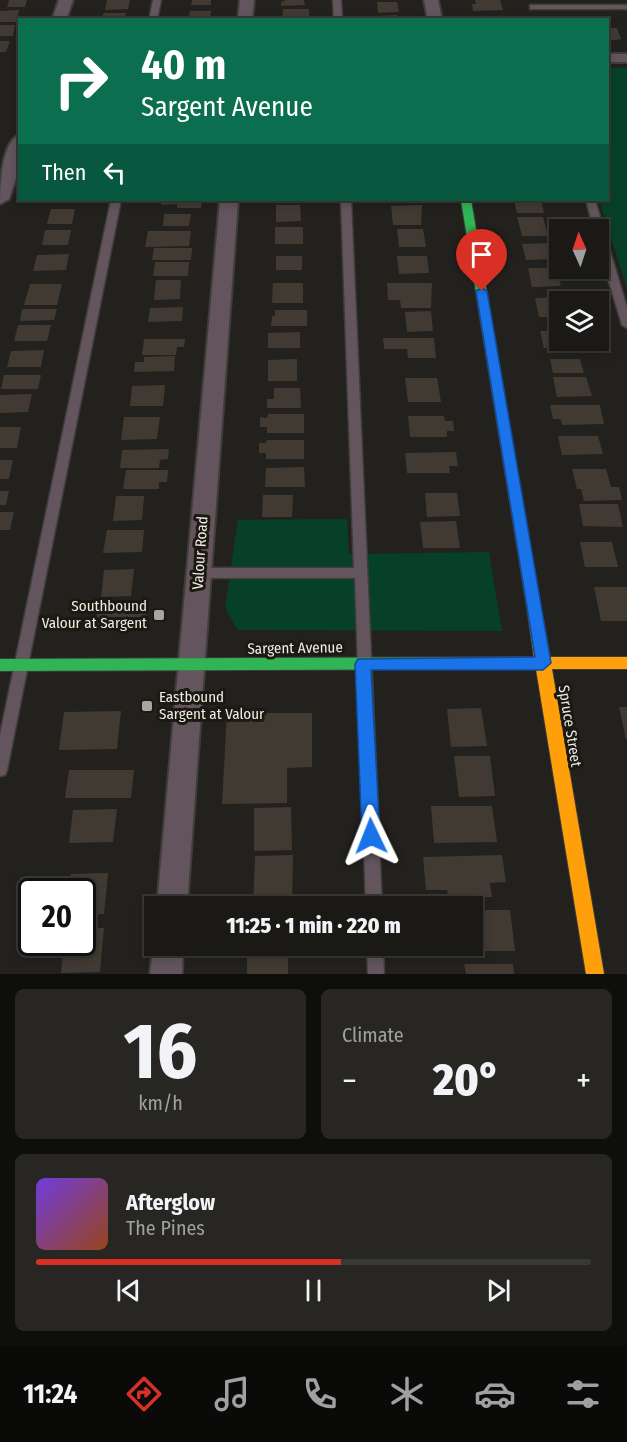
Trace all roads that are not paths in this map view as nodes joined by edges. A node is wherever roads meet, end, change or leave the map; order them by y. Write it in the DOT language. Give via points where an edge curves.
graph roads {
  1 [pos="66,0"];
  2 [pos="157,0"];
  3 [pos="247,0"];
  4 [pos="337,0"];
  5 [pos="431,0"];
  6 [pos="533,7"];
  7 [pos="627,7"];
  8 [pos="60,18"];
  9 [pos="153,18"];
  10 [pos="245,18"];
  11 [pos="338,18"];
  12 [pos="435,18"];
  13 [pos="609,58"];
  14 [pos="627,58"];
  15 [pos="18,146"];
  16 [pos="0,199"];
  17 [pos="116,201"];
  18 [pos="229,201"];
  19 [pos="346,201"];
  20 [pos="466,201"];
  21 [pos="590,201"];
  22 [pos="627,325"];
  23 [pos="199,573"];
  24 [pos="360,573"];
  25 [pos="543,663"];
  26 [pos="627,663"];
  27 [pos="363,664"];
  28 [pos="0,665"];
  29 [pos="21,665"];
  30 [pos="191,665"];
  31 [pos="0,770"];
  32 [pos="173,896"];
  33 [pos="374,896"];
  34 [pos="167,956"];
  35 [pos="375,956"];
  36 [pos="166,974"];
  37 [pos="376,974"];
  38 [pos="595,974"];
  1 -- 8 [label="street"];
  2 -- 9 [label="lane"];
  3 -- 10 [label="street"];
  4 -- 11 [label="lane"];
  5 -- 12 [label="street"];
  6 -- 7 [label="lane"];
  13 -- 14 [label="street"];
  15 -- 16 [label="street"];
  17 -- 29 [label="lane"];
  18 -- 23 [label="street, Valour Road"];
  19 -- 24 [label="lane"];
  20 -- 25 [label="street, Spruce Street"];
  21 -- 22 [label="lane"];
  23 -- 24 [label="lane"];
  23 -- 30 [label="street, Valour Road"];
  24 -- 27 [label="lane"];
  25 -- 26 [label="street, Sargent Avenue"];
  25 -- 27 [label="street, Sargent Avenue"];
  25 -- 38 [label="street, Spruce Street"];
  27 -- 30 [label="street, Sargent Avenue"];
  27 -- 33 [label="lane"];
  28 -- 29 [label="street, Sargent Avenue"];
  29 -- 30 [label="street, Sargent Avenue"];
  29 -- 31 [label="lane"];
  30 -- 32 [label="street, Valour Road"];
  34 -- 36 [label="street"];
  35 -- 37 [label="lane"];
}
